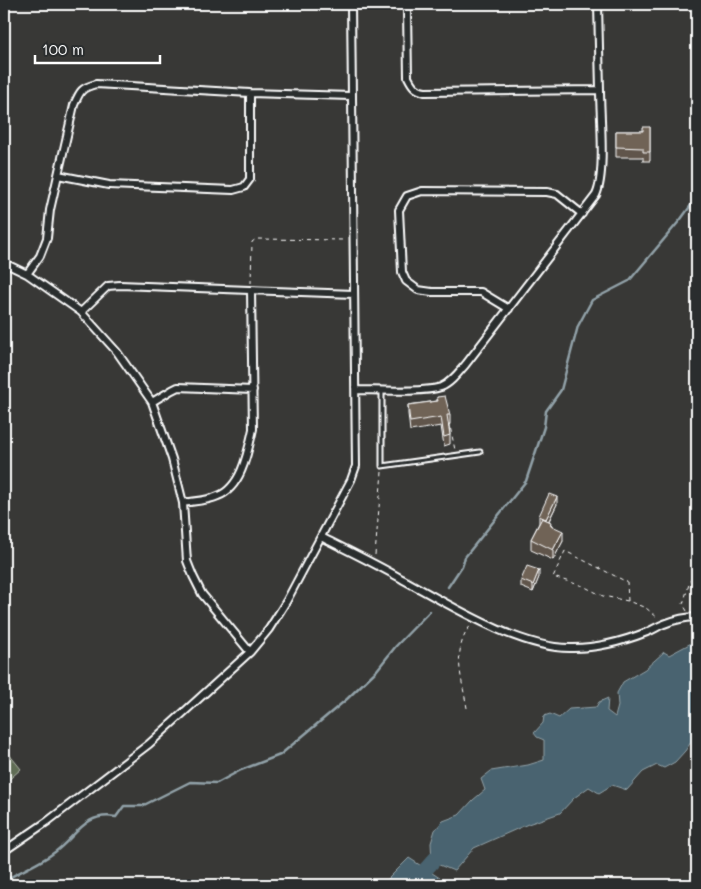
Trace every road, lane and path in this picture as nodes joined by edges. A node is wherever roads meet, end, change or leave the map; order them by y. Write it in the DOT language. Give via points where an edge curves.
graph roads {
  1 [pos="352,4"];
  2 [pos="410,4"];
  3 [pos="598,4"];
  4 [pos="600,90"];
  5 [pos="250,92"];
  6 [pos="351,96"];
  7 [pos="58,175"];
  8 [pos="582,214"];
  9 [pos="353,240"];
  10 [pos="4,263"];
  11 [pos="27,274"];
  12 [pos="252,291"];
  13 [pos="354,294"];
  14 [pos="509,309"];
  15 [pos="81,312"];
  16 [pos="253,390"];
  17 [pos="356,390"];
  18 [pos="382,390"];
  19 [pos="152,402"];
  20 [pos="449,421"];
  21 [pos="480,452"];
  22 [pos="456,455"];
  23 [pos="382,466"];
  24 [pos="183,502"];
  25 [pos="321,537"];
  26 [pos="375,564"];
  27 [pos="697,571"];
  28 [pos="628,601"];
  29 [pos="694,617"];
  30 [pos="476,618"];
  31 [pos="664,624"];
  32 [pos="250,652"];
  33 [pos="467,708"];
  34 [pos="4,851"];
  35 [pos="637,885"];
  36 [pos="649,885"];
  1 -- 6 [label="street"];
  2 -- 4 [label="street" via="408,77 419,91"];
  3 -- 4 [label="street"];
  4 -- 8 [label="street" via="600,187"];
  5 -- 6 [label="street"];
  5 -- 7 [label="street" via="107,84 86,87 74,105"];
  5 -- 7 [label="street" via="250,179 244,187 233,190 109,185"];
  6 -- 9 [label="street"];
  7 -- 11 [label="street" via="47,238 40,256"];
  8 -- 14 [label="street"];
  8 -- 14 [label="street" via="557,194 547,192 422,191 407,196 400,210 402,272 406,281 418,290 481,292"];
  9 -- 12 [label="path" via="256,239 252,242"];
  9 -- 13 [label="street"];
  10 -- 11 [label="street"];
  11 -- 15 [label="street"];
  12 -- 13 [label="street"];
  12 -- 15 [label="street" via="114,285 99,293"];
  12 -- 16 [label="street"];
  13 -- 17 [label="street"];
  14 -- 18 [label="street" via="446,384 424,390"];
  15 -- 19 [label="street" via="117,352"];
  16 -- 19 [label="street" via="178,387"];
  16 -- 24 [label="street" via="253,429 236,479 229,490 217,497"];
  17 -- 18 [label="street"];
  17 -- 25 [label="street" via="356,466 352,480"];
  18 -- 23 [label="lane"];
  19 -- 24 [label="street"];
  20 -- 22 [label="path"];
  21 -- 22 [label="lane"];
  22 -- 23 [label="lane"];
  23 -- 26 [label="path"];
  24 -- 32 [label="street" via="187,561 193,576 202,594"];
  25 -- 26 [label="street"];
  25 -- 32 [label="street" via="286,602"];
  26 -- 30 [label="street"];
  27 -- 29 [label="path" via="690,581 683,604"];
  28 -- 28 [label="path" via="603,596 553,577 565,551 627,582"];
  28 -- 31 [label="path" via="646,608"];
  29 -- 31 [label="street"];
  30 -- 31 [label="street" via="543,646 572,648 623,640"];
  30 -- 33 [label="path" via="464,634 459,650"];
  32 -- 34 [label="street" via="149,744"];
  35 -- 36 [label="lane"];
}
